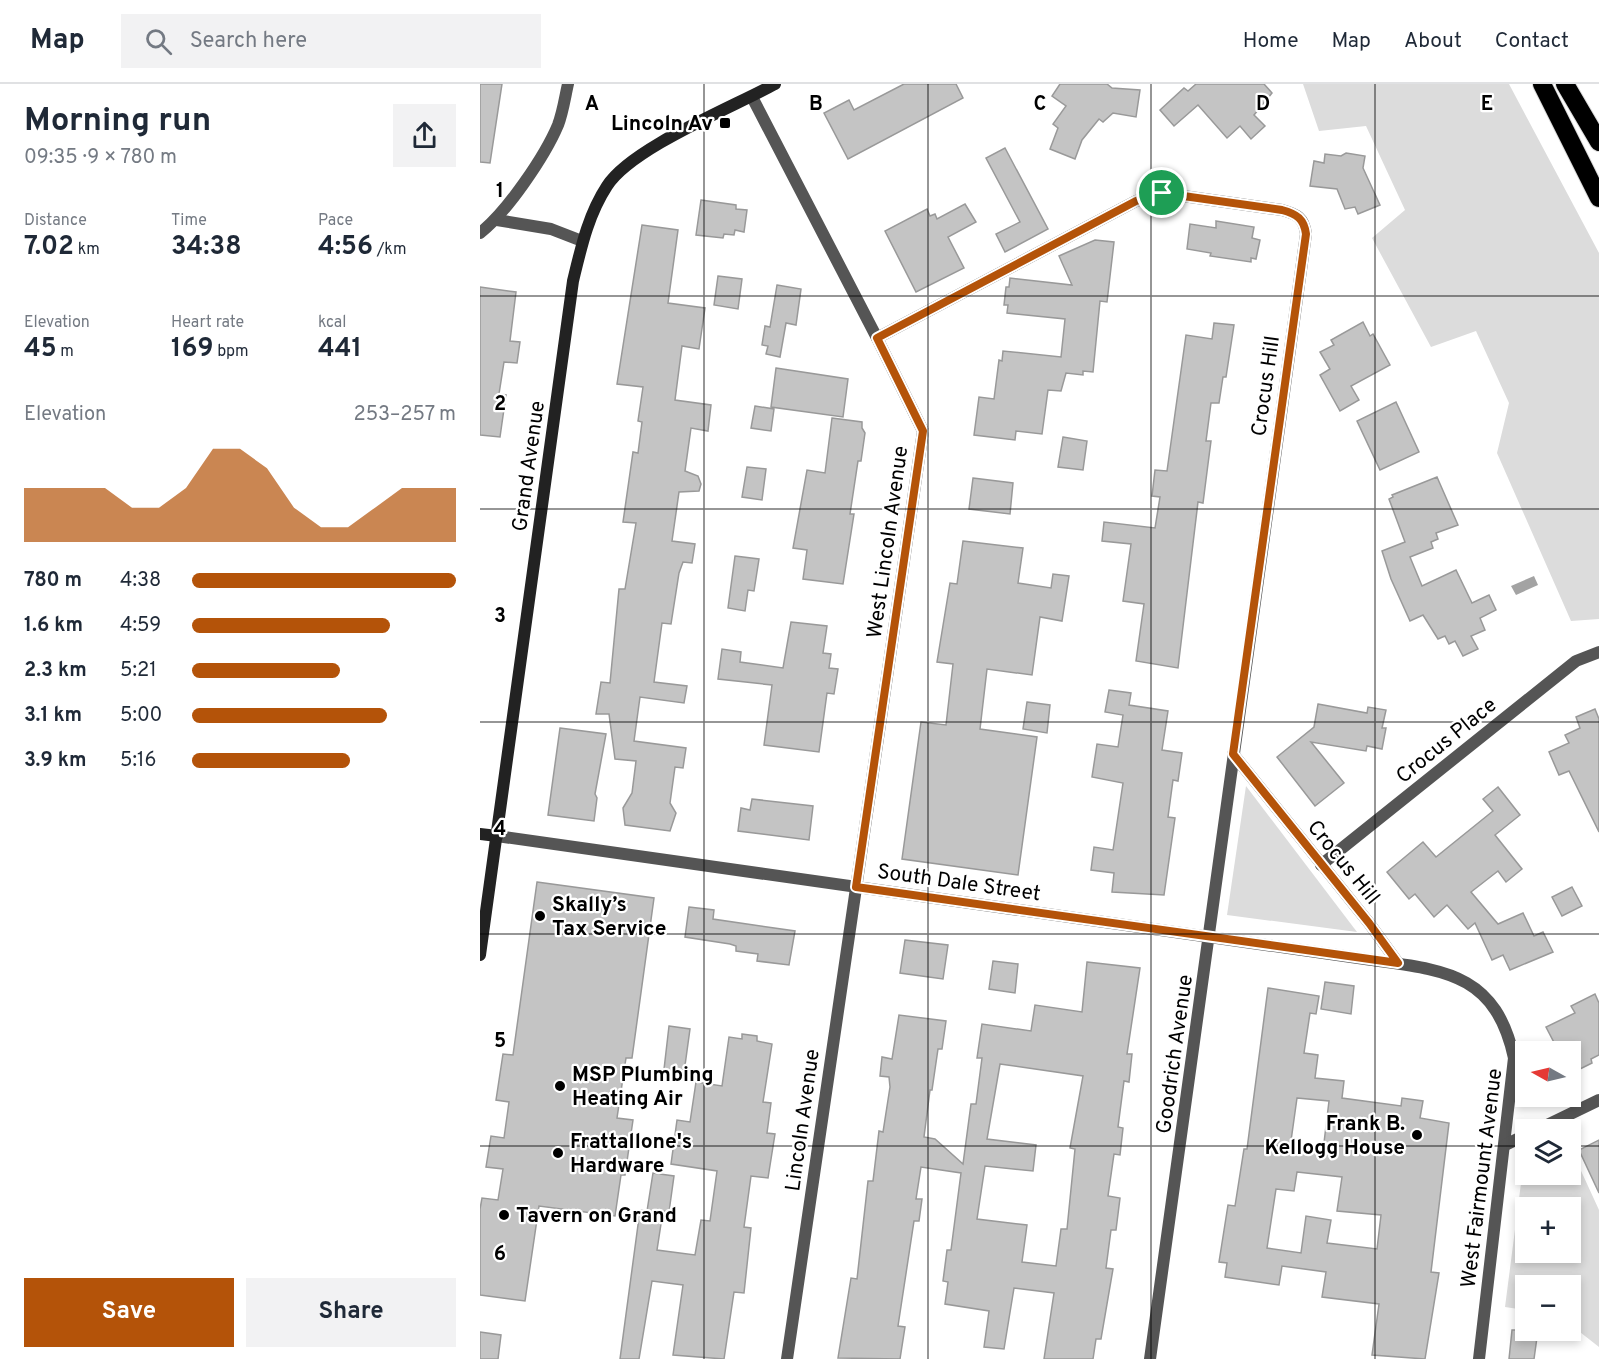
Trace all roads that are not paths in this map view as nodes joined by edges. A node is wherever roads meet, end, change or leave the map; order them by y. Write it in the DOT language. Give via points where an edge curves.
graph roads {
  1 [pos="567,84"];
  2 [pos="775,84"];
  3 [pos="1542,84"];
  4 [pos="1565,84"];
  5 [pos="752,97"];
  6 [pos="1599,142"];
  7 [pos="1599,198"];
  8 [pos="497,220"];
  9 [pos="480,233"];
  10 [pos="582,241"];
  11 [pos="877,338"];
  12 [pos="1599,652"];
  13 [pos="1233,754"];
  14 [pos="480,834"];
  15 [pos="497,836"];
  16 [pos="1321,865"];
  17 [pos="856,887"];
  18 [pos="1210,937"];
  19 [pos="480,955"];
  20 [pos="1398,963"];
  21 [pos="1599,1100"];
  22 [pos="1560,1119"];
  23 [pos="1515,1140"];
  24 [pos="1505,1144"];
  25 [pos="787,1359"];
  26 [pos="1150,1359"];
  27 [pos="1479,1359"];
  1 -- 8 [label="street" via="559,122 550,142"];
  2 -- 5 [label="main road, Grand Avenue"];
  3 -- 7 [label="highway"];
  4 -- 6 [label="highway"];
  5 -- 10 [label="main road, Grand Avenue" via="650,148 628,164 608,183"];
  5 -- 11 [label="street, West Lincoln Avenue"];
  8 -- 9 [label="street"];
  8 -- 10 [label="street" via="551,229"];
  10 -- 15 [label="main road, Grand Avenue" via="573,281"];
  11 -- 13 [label="street, Crocus Hill" via="1136,201 1162,193 1300,216 1306,234"];
  11 -- 17 [label="street, West Lincoln Avenue" via="923,431"];
  12 -- 16 [label="street, Crocus Place" via="1576,661"];
  13 -- 16 [label="street, Crocus Hill"];
  13 -- 18 [label="street, Goodrich Avenue"];
  14 -- 15 [label="main road, South Dale Street"];
  15 -- 17 [label="street, South Dale Street"];
  15 -- 19 [label="main road, Grand Avenue"];
  16 -- 20 [label="street, Crocus Hill"];
  17 -- 18 [label="street, South Dale Street"];
  17 -- 25 [label="street, Lincoln Avenue"];
  18 -- 20 [label="street, South Dale Street"];
  18 -- 26 [label="street, Goodrich Avenue"];
  20 -- 24 [label="street, West Fairmount Avenue" via="1450,973 1486,998 1500,1016 1514,1058"];
  21 -- 22 [label="street"];
  23 -- 24 [label="street"];
  24 -- 27 [label="street, West Fairmount Avenue"];
}
